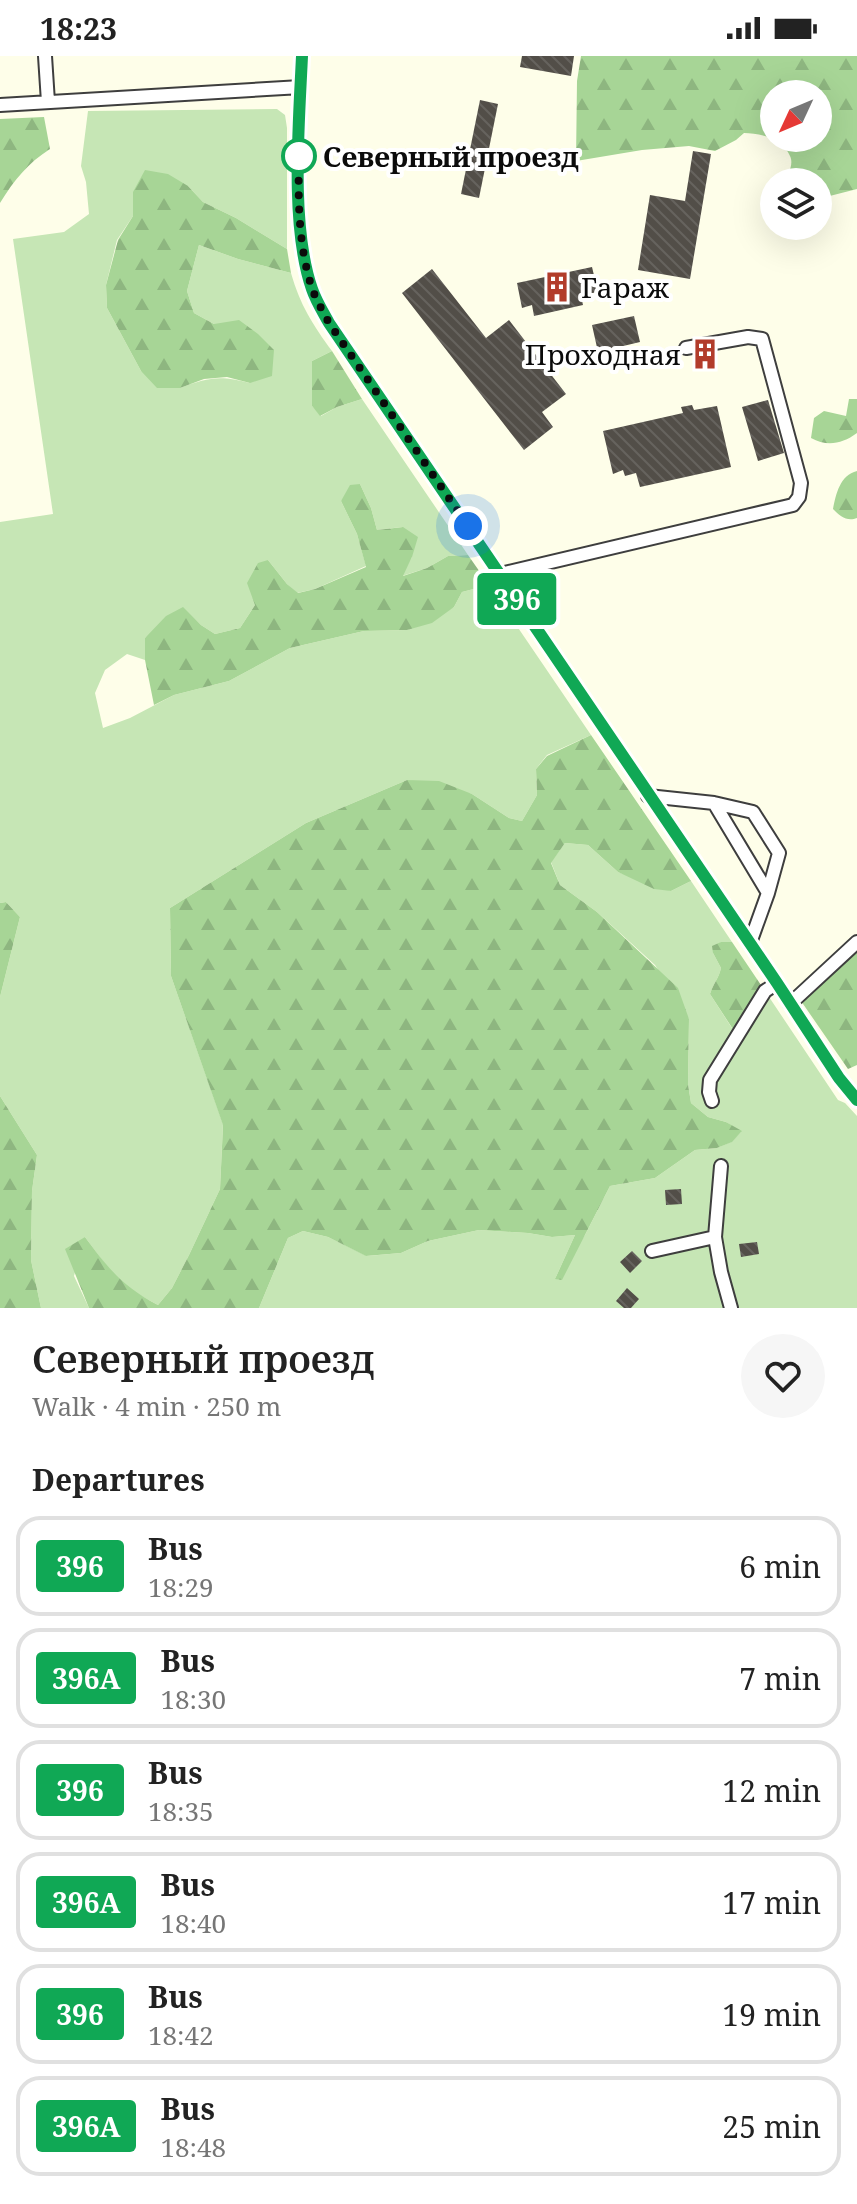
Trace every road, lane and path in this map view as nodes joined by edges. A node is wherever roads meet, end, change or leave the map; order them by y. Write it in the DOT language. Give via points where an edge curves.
graph roads {
  1 [pos="45,56"];
  2 [pos="302,56"];
  3 [pos="301,87"];
  4 [pos="48,102"];
  5 [pos="0,105"];
  6 [pos="686,348"];
  7 [pos="500,574"];
  8 [pos="648,796"];
  9 [pos="714,803"];
  10 [pos="768,893"];
  11 [pos="857,942"];
  12 [pos="750,943"];
  13 [pos="777,983"];
  14 [pos="790,1004"];
  15 [pos="857,1100"];
  16 [pos="712,1101"];
  17 [pos="721,1166"];
  18 [pos="715,1237"];
  19 [pos="652,1251"];
  20 [pos="731,1308"];
  1 -- 4 [label="street"];
  2 -- 3 [label="street"];
  3 -- 4 [label="street"];
  3 -- 7 [label="street" via="300,212 303,255 313,290 329,323"];
  4 -- 5 [label="street"];
  6 -- 7 [label="street" via="762,339 801,483 793,505"];
  7 -- 8 [label="street"];
  8 -- 9 [label="street"];
  8 -- 12 [label="street"];
  9 -- 10 [label="street"];
  9 -- 10 [label="street" via="753,812 779,853"];
  10 -- 12 [label="street"];
  11 -- 14 [label="street"];
  12 -- 13 [label="street"];
  13 -- 14 [label="street"];
  13 -- 16 [label="street" via="765,991 710,1080"];
  14 -- 15 [label="street"];
  17 -- 18 [label="street"];
  18 -- 19 [label="street"];
  18 -- 20 [label="street"];
}
